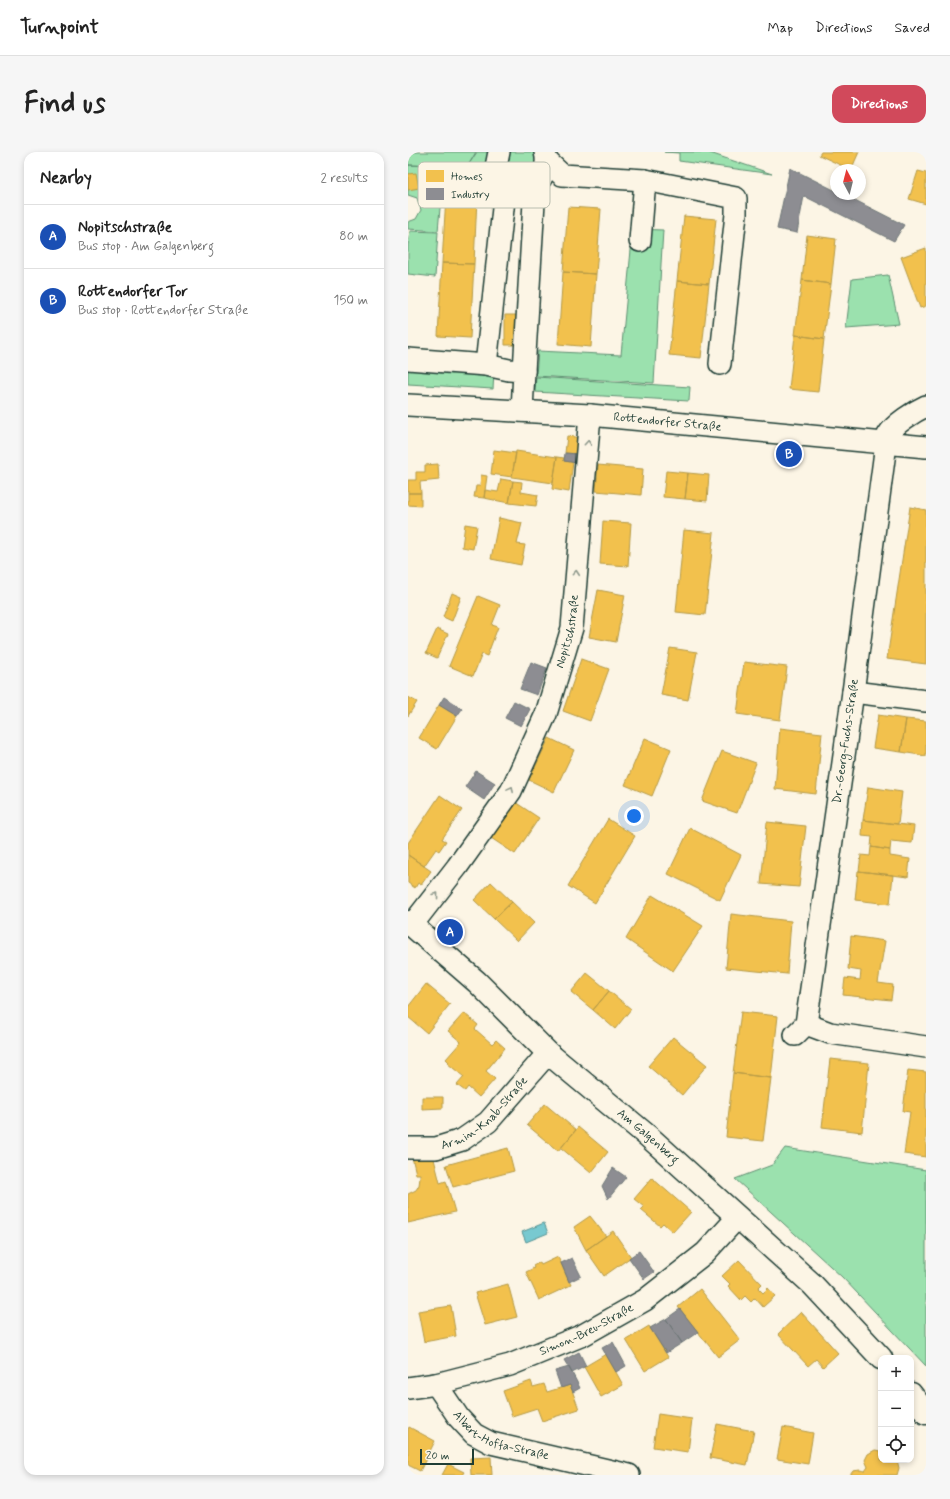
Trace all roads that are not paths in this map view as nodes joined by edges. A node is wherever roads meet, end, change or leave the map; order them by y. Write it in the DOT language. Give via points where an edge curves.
graph roads {
  1 [pos="499,152"];
  2 [pos="546,156"];
  3 [pos="497,162"];
  4 [pos="646,180"];
  5 [pos="503,208"];
  6 [pos="535,208"];
  7 [pos="640,241"];
  8 [pos="408,359"];
  9 [pos="720,364"];
  10 [pos="486,365"];
  11 [pos="524,371"];
  12 [pos="408,406"];
  13 [pos="926,406"];
  14 [pos="522,411"];
  15 [pos="590,415"];
  16 [pos="886,444"];
  17 [pos="926,447"];
  18 [pos="853,692"];
  19 [pos="926,701"];
  20 [pos="410,924"];
  21 [pos="926,1047"];
  22 [pos="548,1053"];
  23 [pos="408,1148"];
  24 [pos="737,1218"];
  25 [pos="878,1355"];
  26 [pos="436,1384"];
  27 [pos="408,1388"];
  28 [pos="914,1398"];
  29 [pos="926,1413"];
  30 [pos="629,1475"];
  1 -- 3 [label="street"];
  2 -- 4 [label="street" via="562,175"];
  4 -- 7 [label="street"];
  4 -- 9 [label="street" via="736,198"];
  5 -- 10 [label="street"];
  6 -- 11 [label="street"];
  8 -- 10 [label="street"];
  10 -- 11 [label="street"];
  11 -- 14 [label="street"];
  12 -- 14 [label="street, Rottendorfer Straße"];
  13 -- 16 [label="street" via="910,414 896,427 889,434"];
  14 -- 15 [label="street, Rottendorfer Straße"];
  15 -- 16 [label="street, Rottendorfer Straße"];
  20 -- 15 [label="street, Nopitschstraße, one-way" via="457,867 511,791 546,714 572,628"];
  16 -- 17 [label="street, Rottendorfer Straße"];
  16 -- 18 [label="street, Dr.-Georg-Fuchs-Straße"];
  18 -- 19 [label="street"];
  18 -- 21 [label="street, Dr.-Georg-Fuchs-Straße" via="801,1029"];
  20 -- 22 [label="street, Am Galgenberg" via="477,982"];
  22 -- 23 [label="street, Armin-Knab-Straße" via="488,1122 462,1140 436,1148"];
  22 -- 24 [label="street, Am Galgenberg" via="649,1137"];
  24 -- 25 [label="street, Am Galgenberg" via="812,1284"];
  24 -- 26 [label="street, Simon-Breu-Straße" via="705,1253 645,1300 590,1331 510,1365"];
  26 -- 27 [label="street, Simon-Breu-Straße"];
  26 -- 30 [label="street, Albert-Hoffa-Straße" via="459,1418 474,1434 491,1443"];
  28 -- 29 [label="street"];
}
